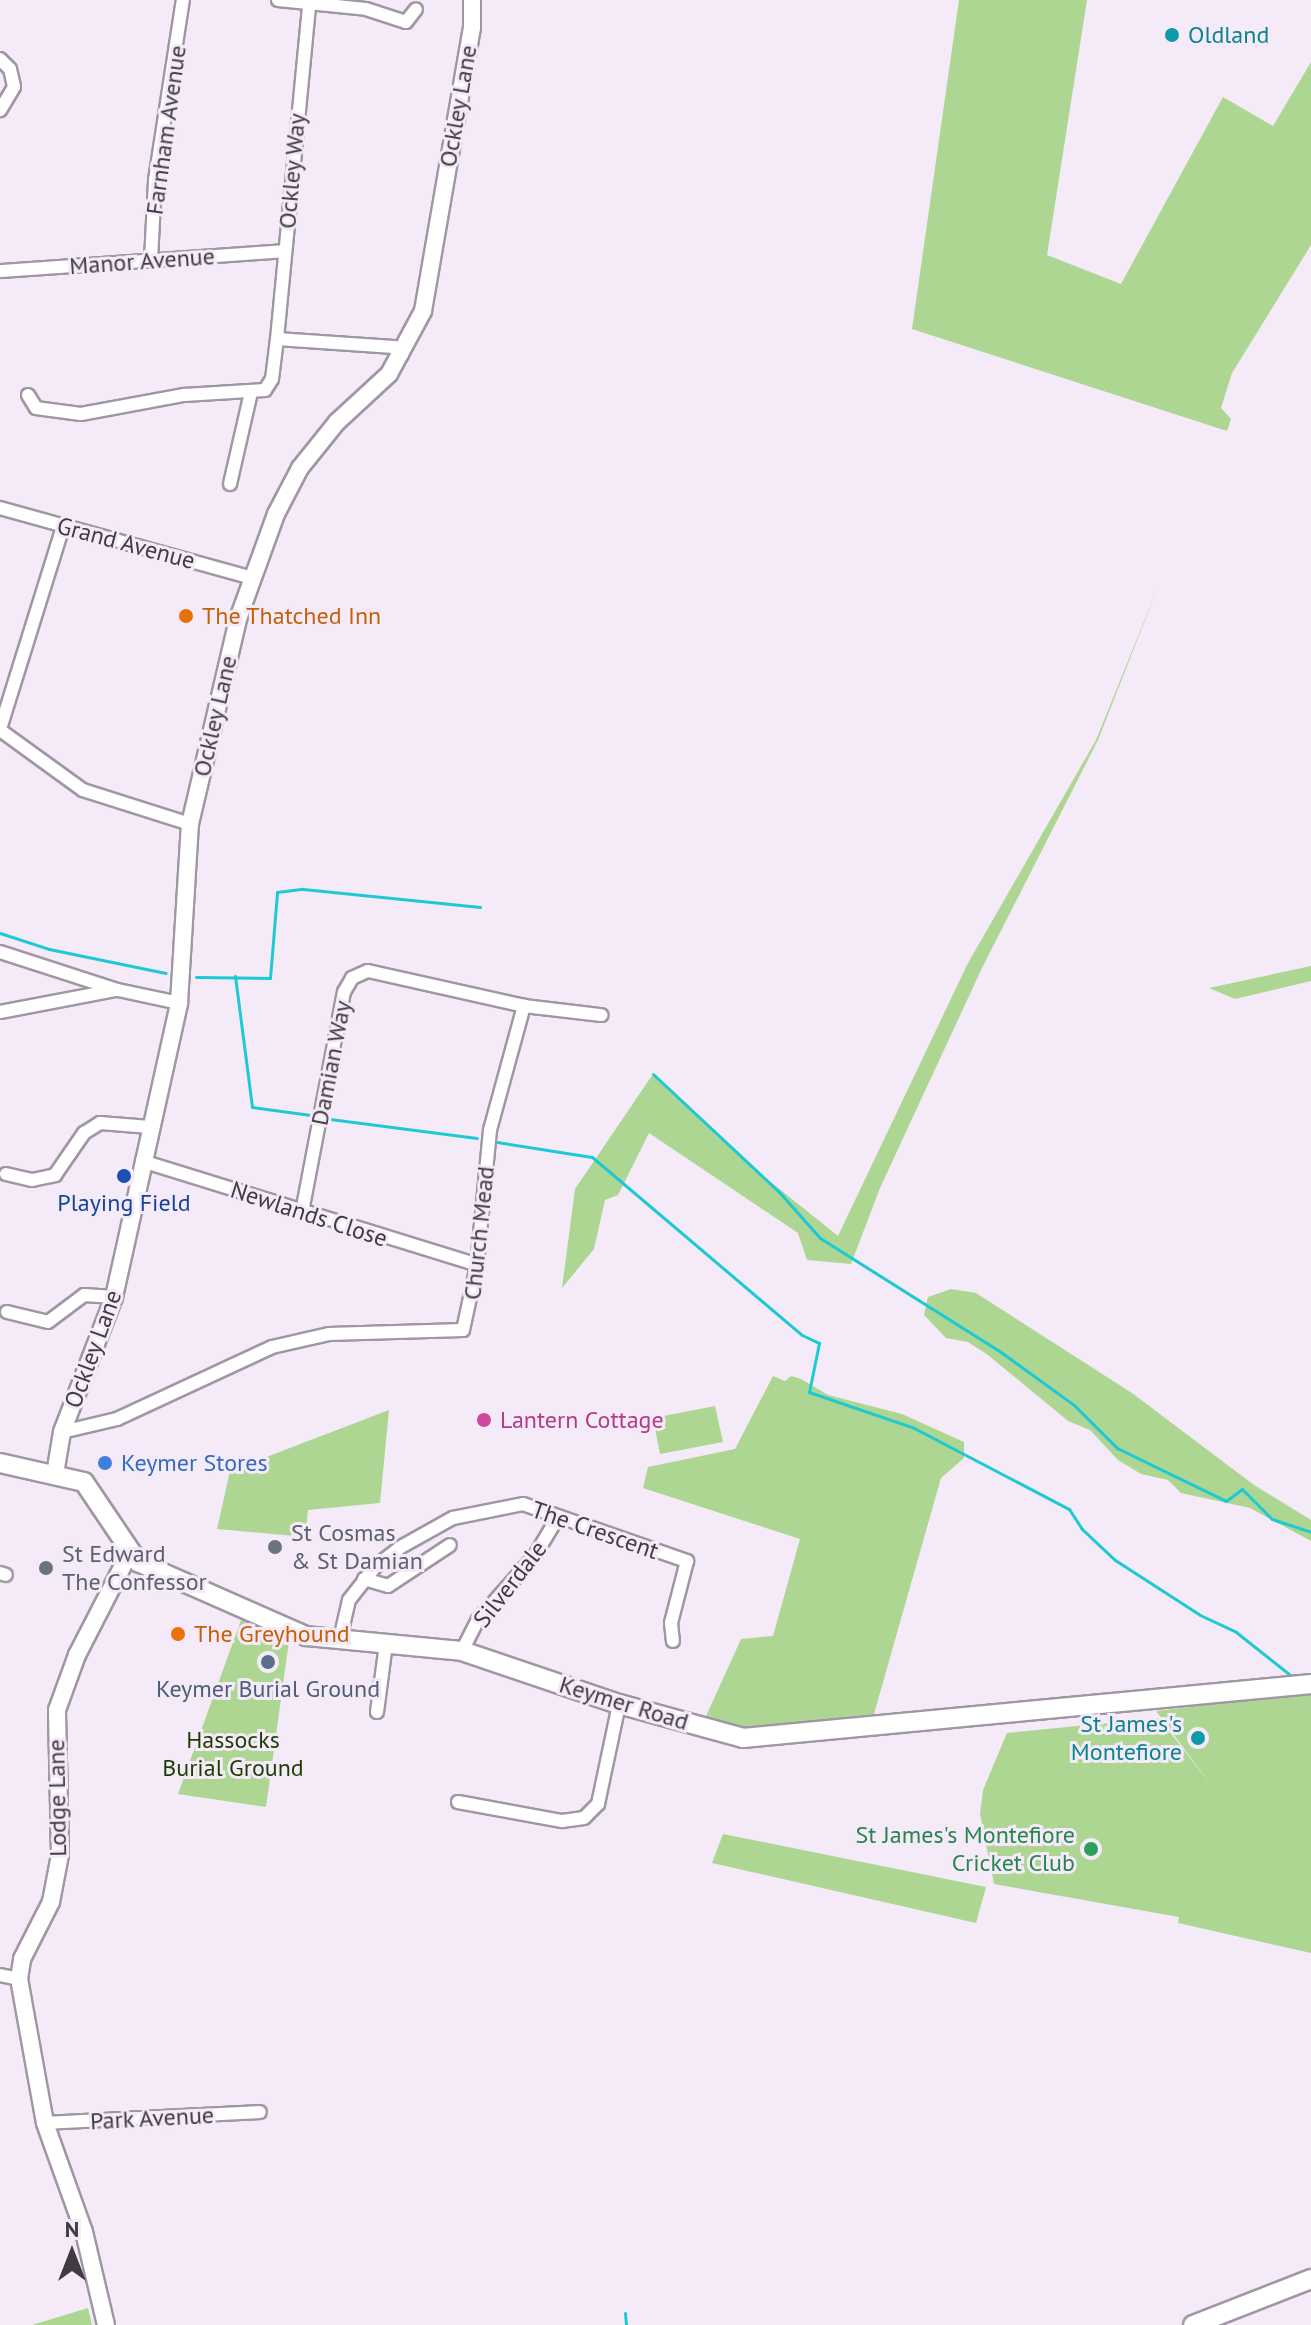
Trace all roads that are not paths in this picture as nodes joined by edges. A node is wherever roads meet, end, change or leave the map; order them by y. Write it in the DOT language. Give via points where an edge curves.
graph roads {
  1 [pos="183,0"];
  2 [pos="278,0"];
  3 [pos="472,0"];
  4 [pos="309,4"];
  5 [pos="368,5"];
  6 [pos="416,9"];
  7 [pos="0,59"];
  8 [pos="0,110"];
  9 [pos="284,251"];
  10 [pos="151,260"];
  11 [pos="0,271"];
  12 [pos="277,339"];
  13 [pos="402,354"];
  14 [pos="251,392"];
  15 [pos="28,395"];
  16 [pos="230,484"];
  17 [pos="0,508"];
  18 [pos="63,527"];
  19 [pos="252,578"];
  20 [pos="0,730"];
  21 [pos="190,824"];
  22 [pos="0,952"];
  23 [pos="118,990"];
  24 [pos="179,1003"];
  25 [pos="524,1006"];
  26 [pos="0,1012"];
  27 [pos="601,1015"];
  28 [pos="150,1127"];
  29 [pos="142,1161"];
  30 [pos="5,1173"];
  31 [pos="302,1212"];
  32 [pos="477,1265"];
  33 [pos="114,1297"];
  34 [pos="7,1312"];
  35 [pos="62,1432"];
  36 [pos="0,1463"];
  37 [pos="55,1474"];
  38 [pos="558,1517"];
  39 [pos="450,1545"];
  40 [pos="129,1554"];
  41 [pos="364,1579"];
  42 [pos="340,1639"];
  43 [pos="673,1641"];
  44 [pos="386,1644"];
  45 [pos="462,1651"];
  46 [pos="1307,1684"];
  47 [pos="619,1704"];
  48 [pos="377,1712"];
  49 [pos="458,1802"];
  50 [pos="0,1975"];
  51 [pos="19,1979"];
  52 [pos="260,2112"];
  53 [pos="45,2123"];
  54 [pos="1311,2279"];
  55 [pos="106,2325"];
  56 [pos="1193,2325"];
  1 -- 10 [label="street, Farnham Avenue" via="155,180"];
  2 -- 4 [label="street"];
  3 -- 13 [label="street, Ockley Lane" via="472,28 423,311"];
  4 -- 5 [label="street"];
  4 -- 9 [label="street, Ockley Way"];
  5 -- 6 [label="street" via="406,22"];
  7 -- 8 [label="street" via="10,69 14,87"];
  9 -- 10 [label="street, Manor Avenue"];
  9 -- 12 [label="street, Ockley Way"];
  10 -- 11 [label="street, Manor Avenue"];
  12 -- 13 [label="street" via="394,347"];
  12 -- 14 [label="street, Ockley Way" via="272,379 265,390"];
  13 -- 19 [label="street, Ockley Lane" via="300,468"];
  14 -- 15 [label="street" via="184,395 81,414 36,408"];
  14 -- 16 [label="street, Ockley Way"];
  17 -- 18 [label="street, Grand Avenue"];
  18 -- 19 [label="street, Grand Avenue"];
  18 -- 20 [label="street"];
  19 -- 21 [label="street, Ockley Lane"];
  20 -- 21 [label="street" via="83,790"];
  21 -- 24 [label="street, Ockley Lane"];
  22 -- 23 [label="street"];
  23 -- 24 [label="street"];
  23 -- 26 [label="street"];
  24 -- 28 [label="street, Ockley Lane"];
  25 -- 27 [label="street, Damian Way"];
  25 -- 31 [label="street, Damian Way" via="368,971 352,978 344,992"];
  25 -- 32 [label="street, Church Mead" via="490,1130"];
  28 -- 29 [label="street, Ockley Lane"];
  28 -- 30 [label="street" via="100,1123 84,1133 55,1175 32,1180"];
  29 -- 31 [label="street, Newlands Close"];
  29 -- 33 [label="street, Ockley Lane"];
  31 -- 32 [label="street, Newlands Close"];
  32 -- 35 [label="street, Church Mead" via="463,1330 329,1334 272,1347 117,1419"];
  33 -- 34 [label="street" via="84,1295 48,1322"];
  33 -- 35 [label="street, Ockley Lane"];
  35 -- 37 [label="street, Ockley Lane"];
  36 -- 37 [label="main road"];
  37 -- 40 [label="main road" via="84,1482"];
  38 -- 41 [label="street, The Crescent" via="523,1504 484,1508 433,1527"];
  38 -- 43 [label="street, The Crescent" via="687,1561 671,1623"];
  38 -- 45 [label="street, Silverdale" via="534,1557 478,1620"];
  39 -- 41 [label="street" via="388,1586"];
  40 -- 42 [label="main road, Keymer Road" via="283,1627"];
  40 -- 51 [label="street, Lodge Lane" via="77,1655 57,1710 60,1855 51,1902 22,1959"];
  41 -- 42 [label="street, The Crescent" via="349,1600"];
  42 -- 44 [label="main road, Keymer Road"];
  44 -- 45 [label="main road, Keymer Road"];
  44 -- 48 [label="street"];
  45 -- 47 [label="main road, Keymer Road"];
  46 -- 47 [label="main road, Keymer Road" via="759,1739"];
  47 -- 49 [label="street" via="598,1804 584,1818 562,1821"];
  50 -- 51 [label="street"];
  51 -- 53 [label="street, Lodge Lane"];
  52 -- 53 [label="street, Park Avenue"];
  53 -- 55 [label="street, Lodge Lane" via="84,2232"];
  54 -- 56 [label="main road"];
}
